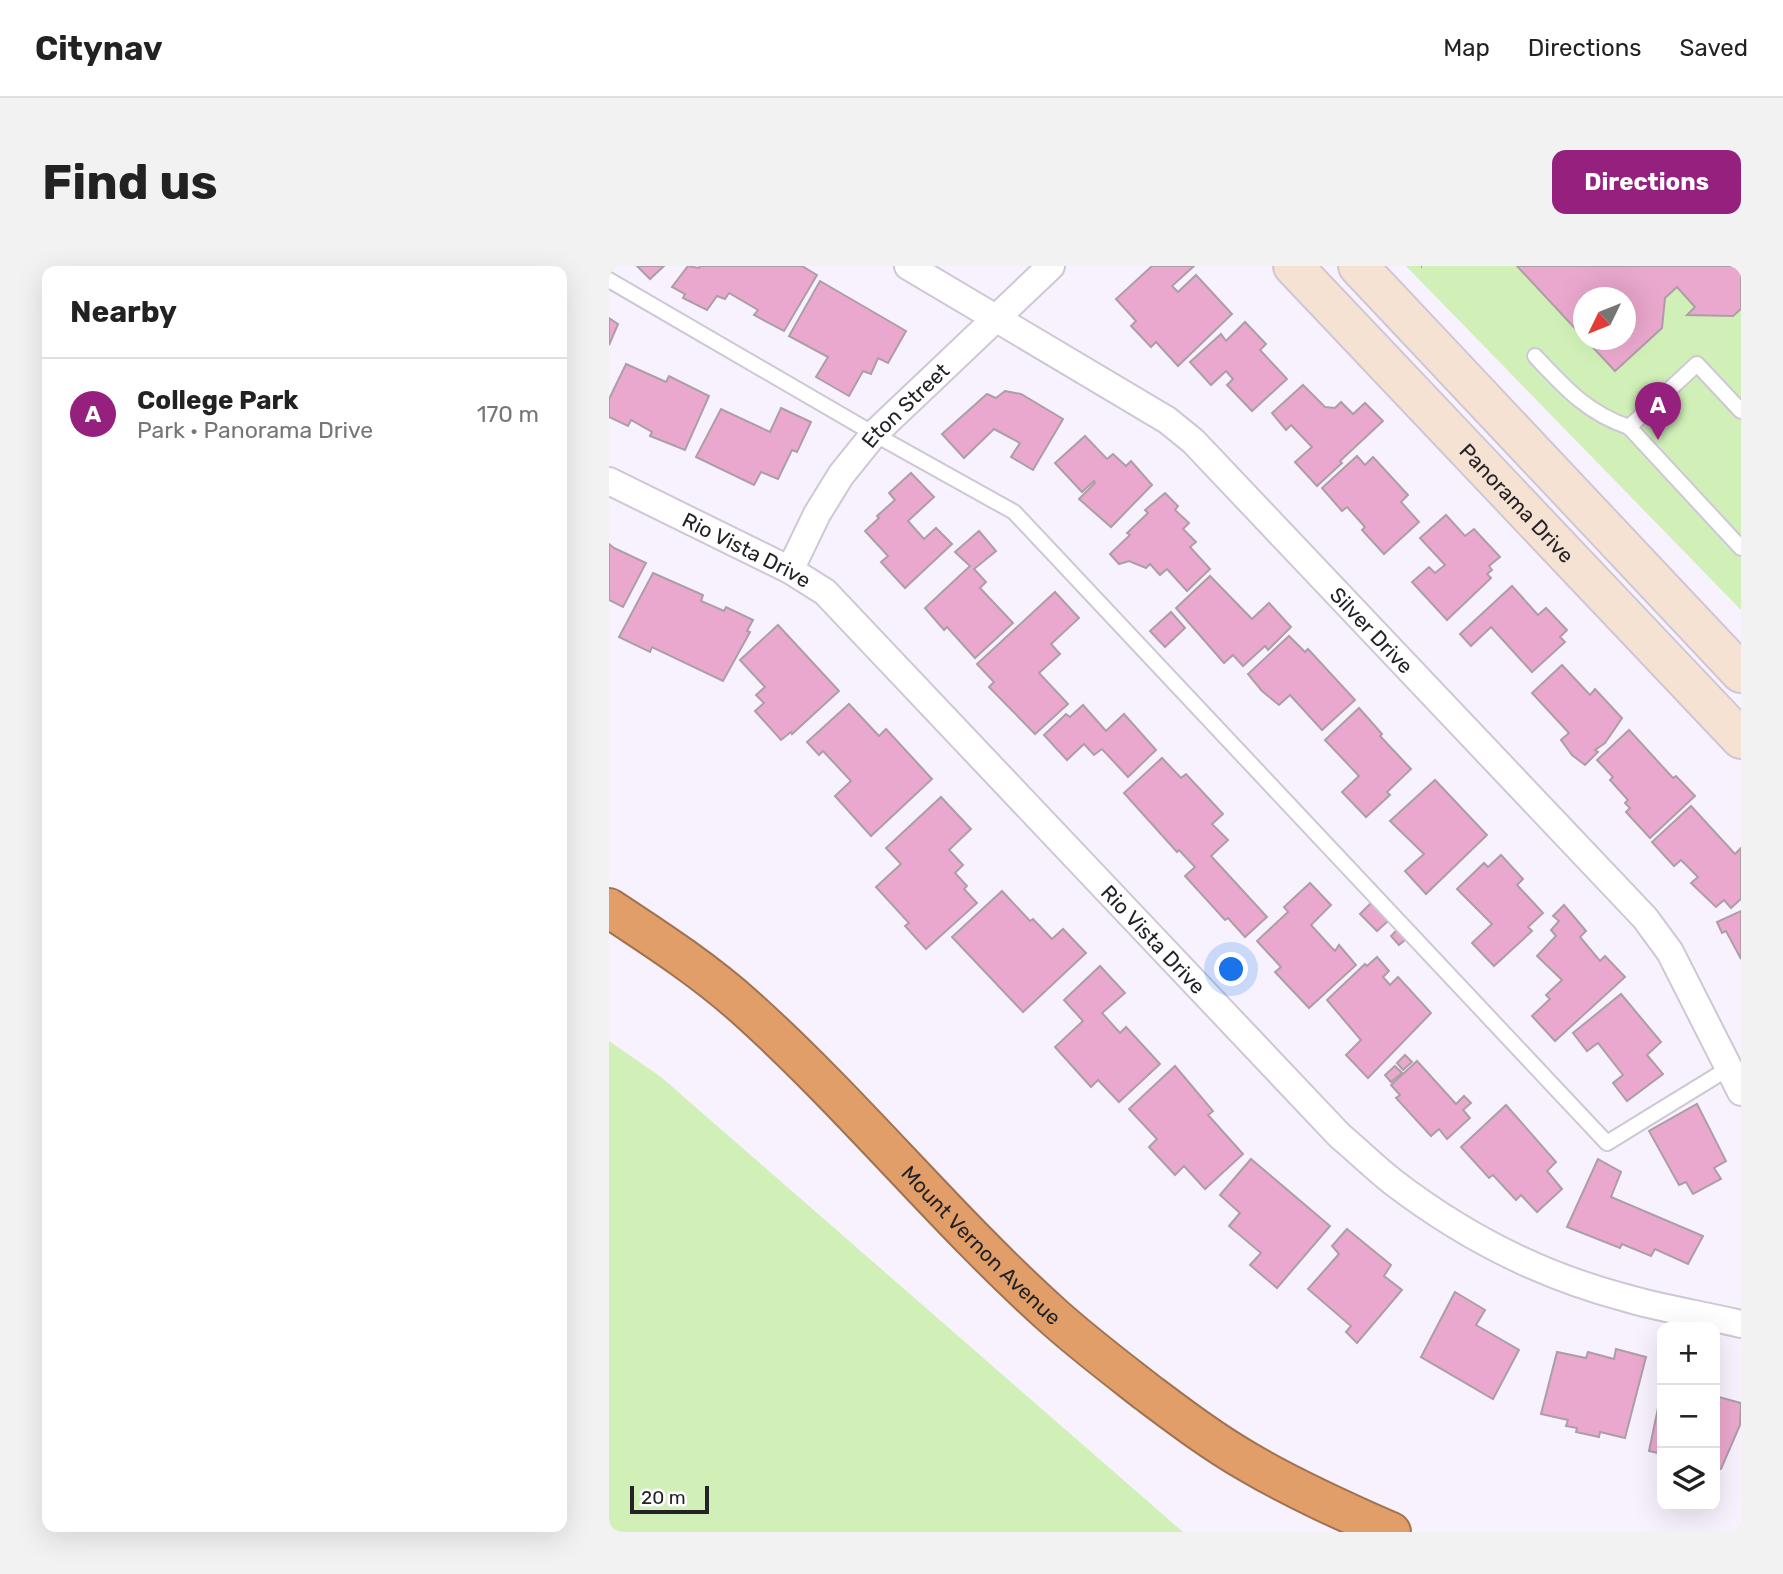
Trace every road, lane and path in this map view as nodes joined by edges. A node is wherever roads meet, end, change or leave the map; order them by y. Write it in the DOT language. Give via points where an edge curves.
graph roads {
  1 [pos="908,266"];
  2 [pos="1051,266"];
  3 [pos="1293,266"];
  4 [pos="1358,266"];
  5 [pos="609,280"];
  6 [pos="995,318"];
  7 [pos="1535,356"];
  8 [pos="1741,411"];
  9 [pos="1629,427"];
  10 [pos="874,434"];
  11 [pos="609,481"];
  12 [pos="1738,538"];
  13 [pos="790,570"];
  14 [pos="1741,673"];
  15 [pos="1741,739"];
  16 [pos="609,908"];
  17 [pos="1729,1068"];
  18 [pos="1741,1092"];
  19 [pos="1741,1324"];
  20 [pos="1391,1532"];
  1 -- 6 [label="street, Silver Drive"];
  2 -- 6 [label="street, Eton Street"];
  3 -- 15 [label="main road, Panorama Drive"];
  4 -- 14 [label="main road"];
  5 -- 10 [label="lane"];
  6 -- 10 [label="street, Eton Street"];
  6 -- 17 [label="street, Silver Drive" via="1167,420 1193,441 1645,918 1670,952"];
  7 -- 9 [label="lane" via="1586,407"];
  8 -- 9 [label="lane" via="1696,364"];
  9 -- 12 [label="lane"];
  10 -- 13 [label="street, Eton Street" via="841,475"];
  10 -- 17 [label="lane" via="1014,512 1607,1143"];
  11 -- 13 [label="street, Rio Vista Drive"];
  13 -- 19 [label="street, Rio Vista Drive" via="825,592 1331,1126 1392,1181 1448,1221 1560,1277 1625,1298"];
  16 -- 20 [label="highway, Mount Vernon Avenue" via="744,1006 1027,1291 1111,1364 1247,1462"];
  17 -- 18 [label="street, Silver Drive"];
}
